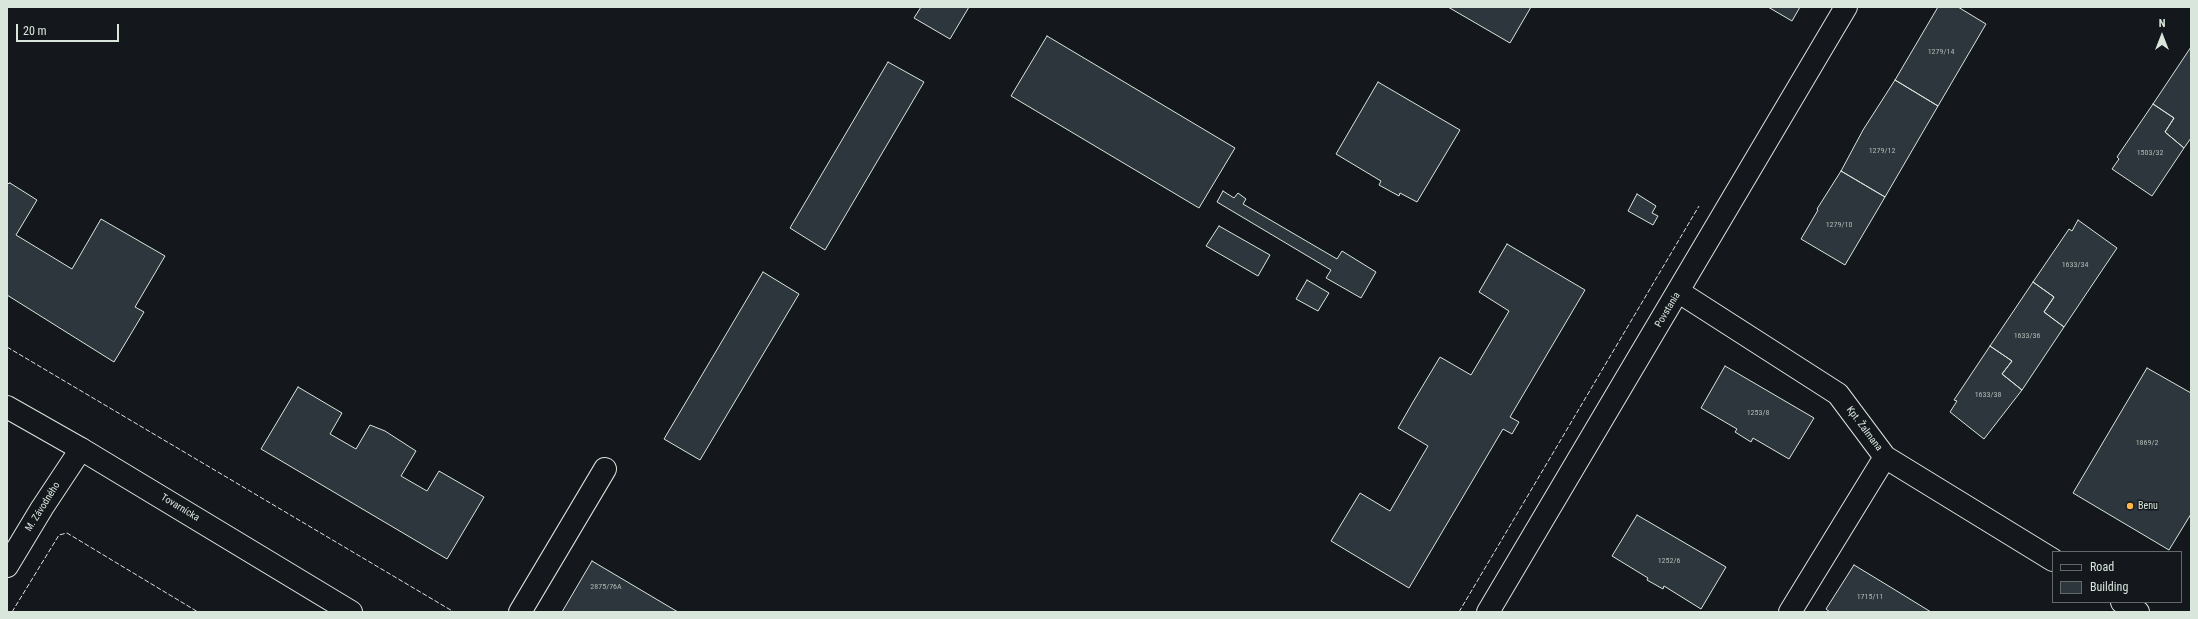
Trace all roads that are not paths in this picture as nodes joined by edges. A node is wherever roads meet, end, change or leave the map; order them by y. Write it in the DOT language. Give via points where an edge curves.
graph roads {
  1 [pos="1846,7"];
  2 [pos="1679,292"];
  3 [pos="7,407"];
  4 [pos="81,449"];
  5 [pos="1885,457"];
  6 [pos="605,469"];
  7 [pos="2052,559"];
  8 [pos="7,566"];
  9 [pos="2124,603"];
  10 [pos="351,612"];
  11 [pos="520,612"];
  12 [pos="1488,612"];
  13 [pos="1790,612"];
  14 [pos="2138,612"];
  1 -- 2 [label="street, Povstania"];
  2 -- 5 [label="street, Kpt. Žalmana" via="1838,394"];
  2 -- 12 [label="street, Povstania"];
  3 -- 4 [label="street, Tovarnícka"];
  4 -- 8 [label="street, M. Závodného"];
  4 -- 10 [label="street, Tovarnícka"];
  5 -- 7 [label="street, Kpt. Žalmana"];
  5 -- 13 [label="street"];
  6 -- 11 [label="street"];
  9 -- 14 [label="street"];
}
